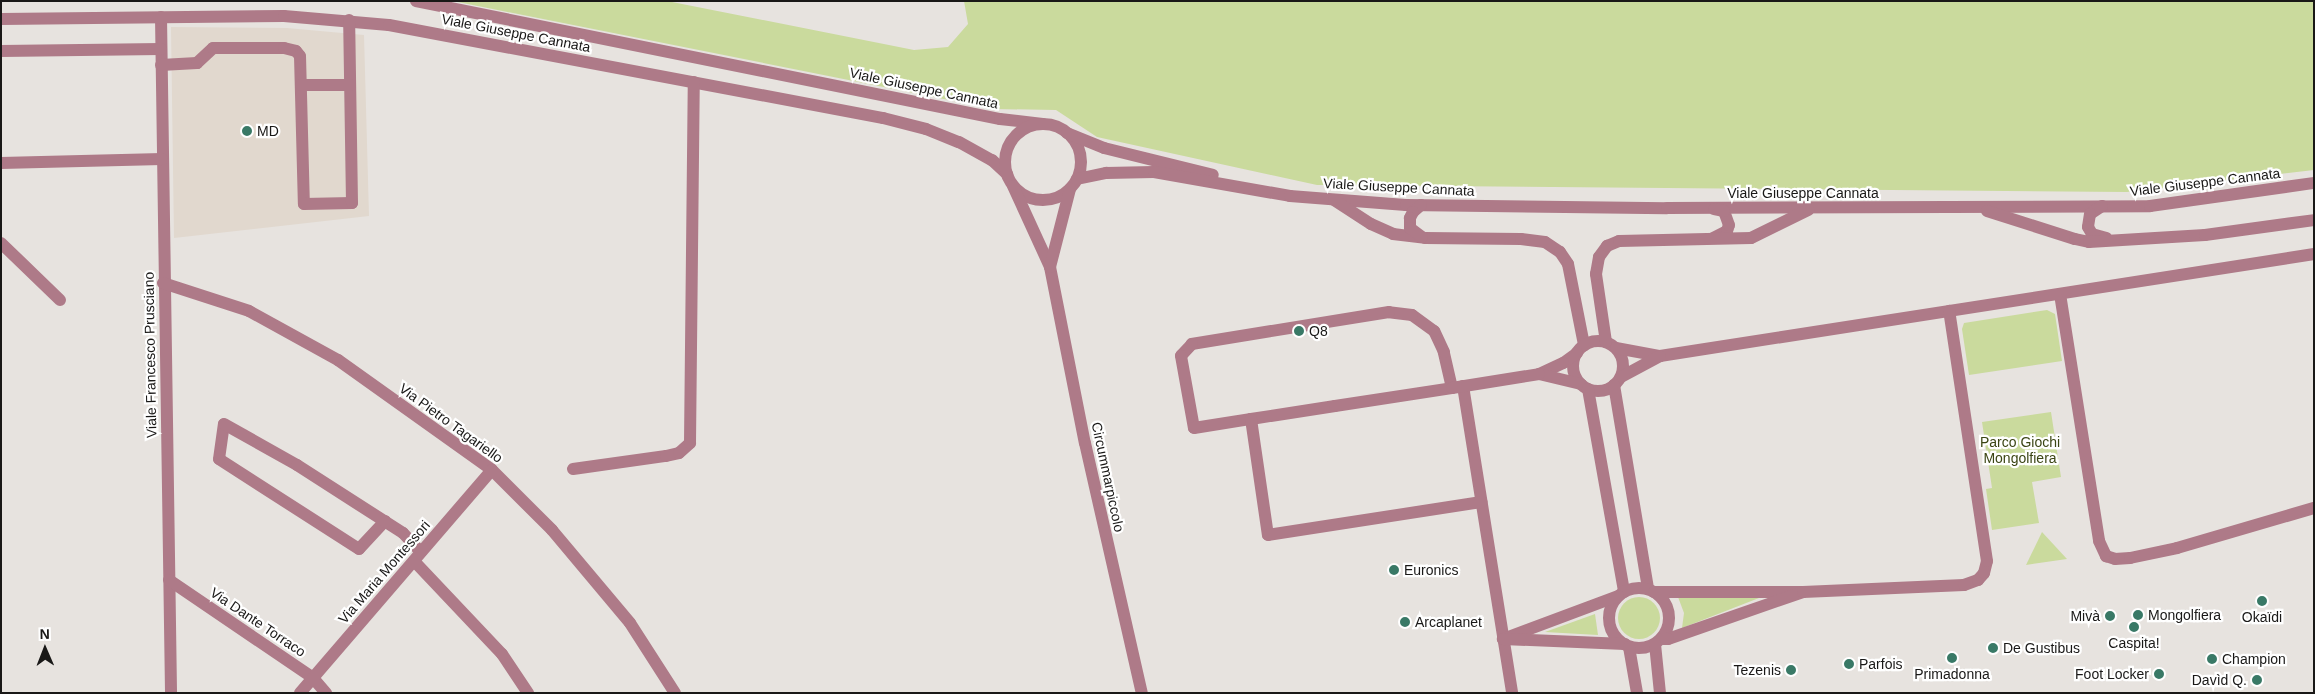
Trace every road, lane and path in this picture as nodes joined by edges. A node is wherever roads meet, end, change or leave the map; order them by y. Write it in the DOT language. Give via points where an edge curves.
graph roads {
  1 [pos="416,1"];
  2 [pos="160,17"];
  3 [pos="1,19"];
  4 [pos="348,20"];
  5 [pos="161,49"];
  6 [pos="1,51"];
  7 [pos="161,65"];
  8 [pos="694,82"];
  9 [pos="301,85"];
  10 [pos="350,85"];
  11 [pos="1044,124"];
  12 [pos="1066,132"];
  13 [pos="162,159"];
  14 [pos="1,163"];
  15 [pos="1007,174"];
  16 [pos="2314,183"];
  17 [pos="1073,184"];
  18 [pos="1013,186"];
  19 [pos="1290,196"];
  20 [pos="1332,199"];
  21 [pos="1421,205"];
  22 [pos="2102,206"];
  23 [pos="1814,207"];
  24 [pos="1712,208"];
  25 [pos="1978,208"];
  26 [pos="2314,220"];
  27 [pos="1425,238"];
  28 [pos="1710,239"];
  29 [pos="2125,240"];
  30 [pos="1,243"];
  31 [pos="2314,254"];
  32 [pos="1050,267"];
  33 [pos="163,283"];
  34 [pos="2060,294"];
  35 [pos="60,300"];
  36 [pos="1949,311"];
  37 [pos="1611,345"];
  38 [pos="1580,349"];
  39 [pos="1660,356"];
  40 [pos="1539,374"];
  41 [pos="1618,381"];
  42 [pos="1457,387"];
  43 [pos="1585,387"];
  44 [pos="1252,419"];
  45 [pos="573,469"];
  46 [pos="492,470"];
  47 [pos="1481,502"];
  48 [pos="2314,508"];
  49 [pos="2298,514"];
  50 [pos="2314,514"];
  51 [pos="385,521"];
  52 [pos="418,556"];
  53 [pos="169,580"];
  54 [pos="1651,590"];
  55 [pos="1803,592"];
  56 [pos="1621,594"];
  57 [pos="1503,639"];
  58 [pos="1658,641"];
  59 [pos="1627,646"];
  60 [pos="313,678"];
  61 [pos="171,693"];
  62 [pos="300,693"];
  63 [pos="326,693"];
  64 [pos="528,693"];
  65 [pos="676,693"];
  66 [pos="1142,693"];
  67 [pos="1512,693"];
  68 [pos="1637,693"];
  69 [pos="1660,693"];
  1 -- 11 [label="street, Viale Giuseppe Cannata" via="1000,119"];
  2 -- 3 [label="street, Viale Giuseppe Cannata"];
  2 -- 4 [label="street, Viale Giuseppe Cannata" via="284,16"];
  2 -- 5 [label="street, Viale Francesco Prusciano"];
  4 -- 8 [label="street, Viale Giuseppe Cannata" via="439,33"];
  4 -- 10 [label="street"];
  5 -- 6 [label="street"];
  5 -- 7 [label="street, Viale Francesco Prusciano"];
  7 -- 9 [label="street" via="197,63 214,48 284,48 296,51 300,56"];
  7 -- 13 [label="street, Viale Francesco Prusciano"];
  8 -- 15 [label="street, Viale Giuseppe Cannata" via="926,129 992,160"];
  8 -- 45 [label="street" via="690,443 679,453 666,456"];
  9 -- 10 [label="street"];
  9 -- 10 [label="street" via="304,204 352,203"];
  11 -- 12 [label="street"];
  11 -- 15 [label="street" via="1026,128 1012,140 1006,156"];
  12 -- 17 [label="street" via="1080,153 1081,166"];
  12 -- 19 [label="street, Viale Giuseppe Cannata" via="1104,148"];
  13 -- 14 [label="street"];
  13 -- 33 [label="street, Viale Francesco Prusciano"];
  15 -- 18 [label="street"];
  16 -- 22 [label="street, Viale Giuseppe Cannata" via="2150,206"];
  17 -- 18 [label="street" via="1059,196 1047,200 1029,197"];
  17 -- 19 [label="street, Viale Giuseppe Cannata" via="1106,173 1154,172"];
  17 -- 32 [label="street, Circummarpiccolo"];
  18 -- 32 [label="street, Circummarpiccolo"];
  19 -- 20 [label="street, Viale Giuseppe Cannata"];
  20 -- 21 [label="street, Viale Giuseppe Cannata"];
  20 -- 27 [label="street" via="1393,234"];
  21 -- 24 [label="street, Viale Giuseppe Cannata"];
  21 -- 27 [label="street" via="1410,218 1410,228"];
  22 -- 25 [label="street, Viale Giuseppe Cannata"];
  22 -- 29 [label="street" via="2087,220 2092,234 2100,238"];
  23 -- 24 [label="street, Viale Giuseppe Cannata"];
  23 -- 25 [label="street, Viale Giuseppe Cannata"];
  23 -- 28 [label="street" via="1751,238"];
  24 -- 28 [label="street" via="1724,211 1729,225 1727,231"];
  25 -- 29 [label="street" via="2075,239 2089,242"];
  26 -- 29 [label="street" via="2205,235"];
  27 -- 38 [label="street" via="1521,239 1545,242 1560,252 1568,264"];
  28 -- 37 [label="street" via="1619,241 1607,246 1599,257 1596,274"];
  30 -- 35 [label="street"];
  31 -- 34 [label="street"];
  32 -- 66 [label="street, Circummarpiccolo" via="1085,443"];
  33 -- 46 [label="street, Via Pietro Tagariello" via="248,311 338,360"];
  33 -- 53 [label="street, Viale Francesco Prusciano"];
  34 -- 36 [label="street"];
  34 -- 49 [label="street" via="2099,541 2106,556 2116,559 2144,555"];
  36 -- 39 [label="street"];
  36 -- 55 [label="street" via="1987,561 1984,572 1978,580 1964,585"];
  37 -- 38 [label="street" via="1591,342"];
  37 -- 39 [label="street"];
  37 -- 41 [label="street" via="1623,362"];
  38 -- 40 [label="street" via="1564,363"];
  38 -- 43 [label="street" via="1573,369"];
  39 -- 41 [label="street"];
  40 -- 42 [label="street"];
  40 -- 43 [label="street"];
  41 -- 43 [label="street" via="1602,390"];
  41 -- 54 [label="street"];
  42 -- 44 [label="street"];
  42 -- 44 [label="street" via="1434,331 1412,315 1389,312 1192,344 1181,356 1194,428"];
  42 -- 47 [label="street"];
  43 -- 56 [label="street"];
  44 -- 47 [label="street" via="1268,535"];
  46 -- 52 [label="street, Via Maria Montessori"];
  46 -- 65 [label="street, Via Pietro Tagariello" via="552,530 630,623"];
  47 -- 57 [label="street"];
  48 -- 49 [label="street"];
  49 -- 50 [label="street"];
  51 -- 51 [label="street" via="298,464 224,424 219,459 359,549"];
  51 -- 52 [label="street" via="403,533"];
  52 -- 60 [label="street, Via Maria Montessori"];
  52 -- 64 [label="street" via="502,654"];
  53 -- 60 [label="street, Via Dante Torraco"];
  53 -- 61 [label="street, Viale Francesco Prusciano"];
  54 -- 55 [label="street"];
  54 -- 56 [label="street" via="1639,588"];
  54 -- 58 [label="street" via="1663,599 1669,614 1668,627"];
  55 -- 58 [label="street"];
  56 -- 57 [label="street"];
  56 -- 59 [label="street" via="1611,608 1610,624 1613,634"];
  57 -- 59 [label="street"];
  57 -- 67 [label="street"];
  58 -- 59 [label="street" via="1640,648"];
  58 -- 69 [label="street"];
  59 -- 68 [label="street"];
  60 -- 62 [label="street, Via Maria Montessori"];
  60 -- 63 [label="street, Via Dante Torraco"];
}
